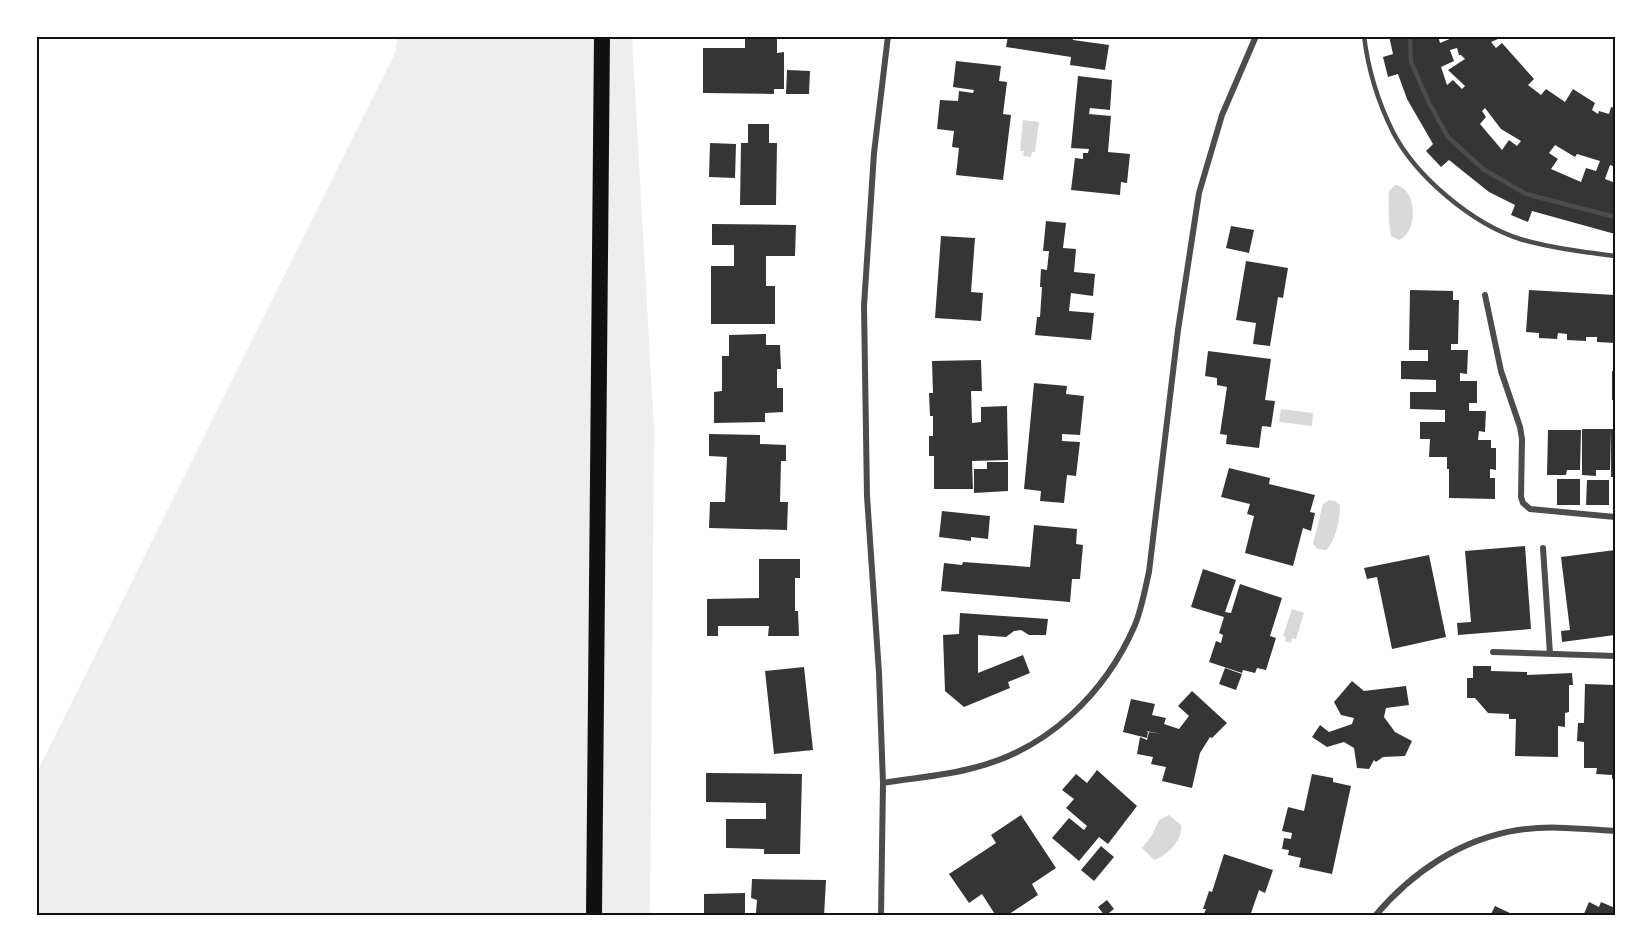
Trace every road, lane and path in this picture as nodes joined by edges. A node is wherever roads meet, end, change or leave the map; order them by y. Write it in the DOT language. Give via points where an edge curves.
graph roads {
  1 [pos="602,36"];
  2 [pos="888,36"];
  3 [pos="1256,36"];
  4 [pos="1364,36"];
  5 [pos="1410,36"];
  6 [pos="1615,217"];
  7 [pos="1615,256"];
  8 [pos="1485,296"];
  9 [pos="1615,518"];
  10 [pos="1543,548"];
  11 [pos="1493,652"];
  12 [pos="1550,654"];
  13 [pos="1615,656"];
  14 [pos="883,783"];
  15 [pos="1615,831"];
  16 [pos="594,916"];
  17 [pos="881,916"];
  18 [pos="1375,916"];
  1 -- 16 [label="highway"];
  2 -- 14 [label="street" via="874,153 864,306 867,496"];
  3 -- 14 [label="street" via="1222,115 1199,193 1149,572 1137,618 1125,643 1082,707 1035,743 973,768"];
  4 -- 7 [label="lane" via="1374,83 1394,134 1419,167 1454,201 1484,222 1521,239"];
  5 -- 6 [label="lane" via="1411,63 1448,137 1483,169 1526,194"];
  8 -- 9 [label="street" via="1501,371 1520,427 1523,503 1530,509"];
  10 -- 12 [label="street"];
  11 -- 12 [label="street"];
  12 -- 13 [label="street"];
  14 -- 17 [label="street"];
  15 -- 18 [label="street" via="1520,830 1487,837 1437,860 1408,881"];
}
